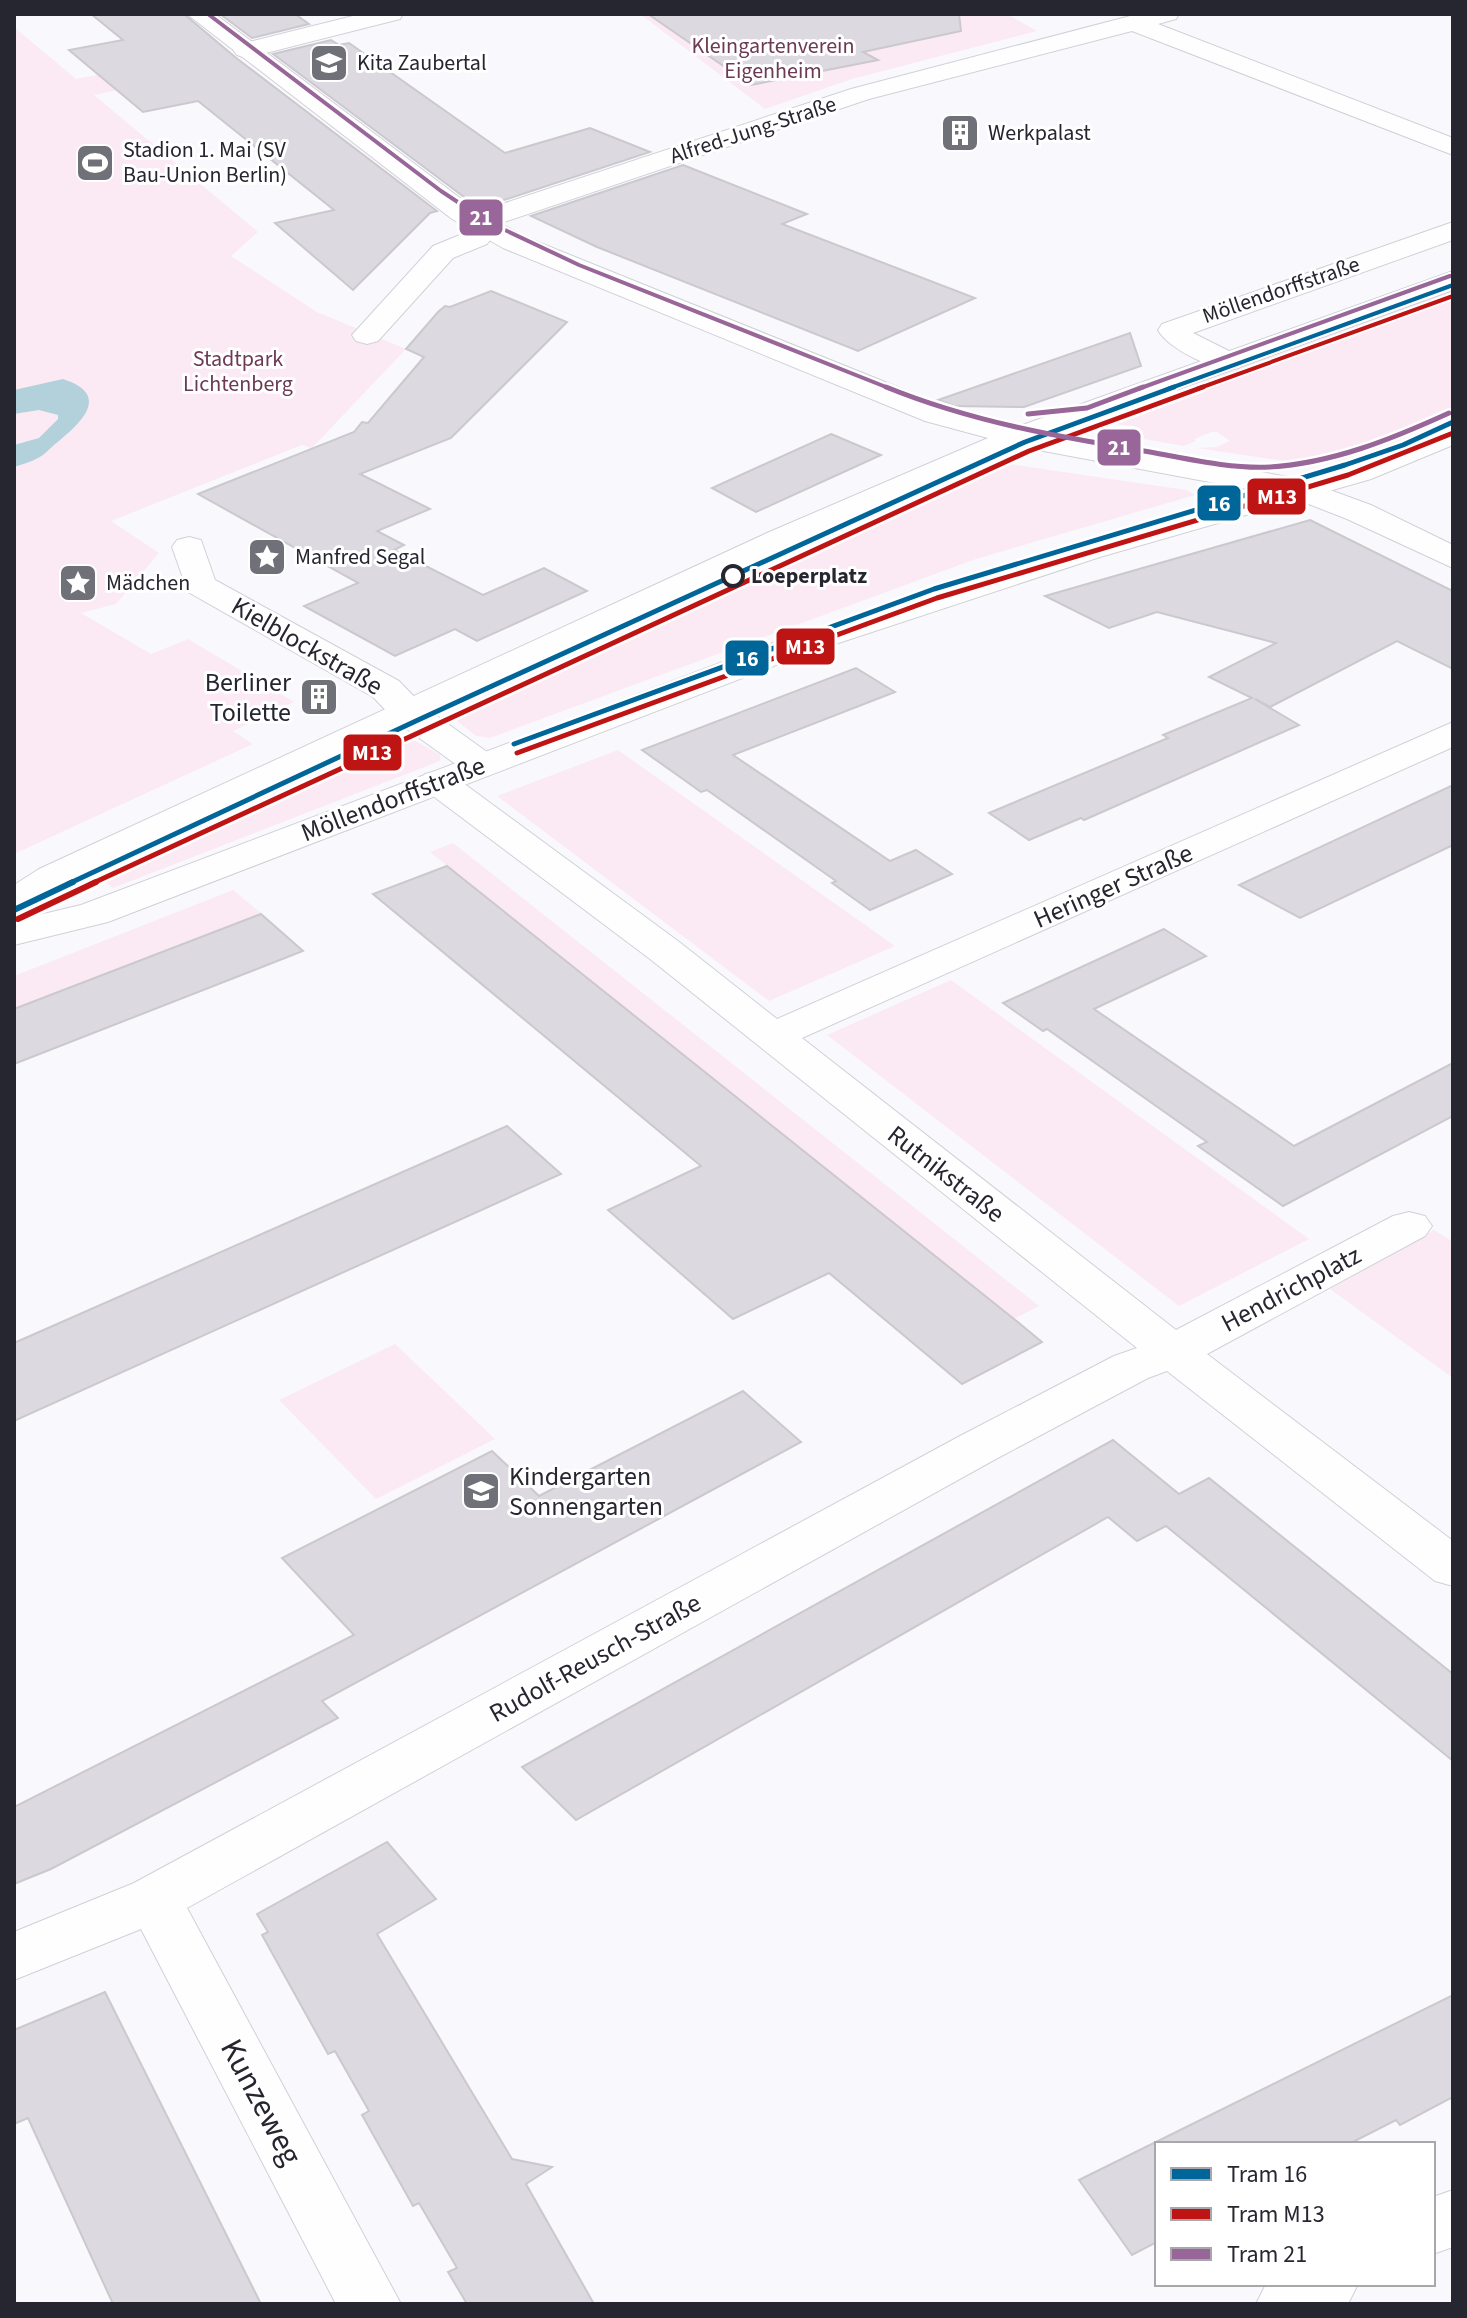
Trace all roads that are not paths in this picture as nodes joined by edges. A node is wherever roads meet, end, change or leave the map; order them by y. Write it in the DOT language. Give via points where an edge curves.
graph roads {
  1 [pos="199,14"];
  2 [pos="391,14"];
  3 [pos="1167,14"];
  4 [pos="1134,23"];
  5 [pos="246,50"];
  6 [pos="1453,147"];
  7 [pos="486,227"];
  8 [pos="1453,230"];
  9 [pos="1453,280"];
  10 [pos="367,335"];
  11 [pos="1228,362"];
  12 [pos="1453,434"];
  13 [pos="1019,437"];
  14 [pos="1300,489"];
  15 [pos="189,547"];
  16 [pos="1453,558"];
  17 [pos="410,714"];
  18 [pos="1453,733"];
  19 [pos="481,765"];
  20 [pos="438,782"];
  21 [pos="14,902"];
  22 [pos="14,933"];
  23 [pos="773,1036"];
  24 [pos="1409,1226"];
  25 [pos="1173,1352"];
  26 [pos="1453,1568"];
  27 [pos="154,1899"];
  28 [pos="14,1957"];
  29 [pos="1453,2217"];
  30 [pos="1435,2226"];
  31 [pos="1322,2286"];
  32 [pos="369,2304"];
  33 [pos="1288,2304"];
  1 -- 5 [label="street"];
  2 -- 5 [label="street"];
  3 -- 4 [label="street, Alfred-Jung-Straße"];
  4 -- 6 [label="street"];
  4 -- 7 [label="street, Alfred-Jung-Straße" via="860,94 494,216"];
  5 -- 7 [label="street"];
  7 -- 10 [label="street, Alfred-Jung-Straße" via="477,238 443,252"];
  7 -- 13 [label="street" via="572,268 903,402"];
  8 -- 11 [label="street, Möllendorffstraße" via="1173,330"];
  9 -- 11 [label="street, Möllendorffstraße"];
  11 -- 13 [label="street, Möllendorffstraße"];
  12 -- 14 [label="street, Möllendorffstraße" via="1360,472"];
  13 -- 14 [label="street"];
  13 -- 17 [label="street, Möllendorffstraße" via="779,540"];
  14 -- 16 [label="street"];
  14 -- 19 [label="street, Möllendorffstraße" via="900,609"];
  15 -- 17 [label="street, Kielblockstraße" via="200,585 386,689"];
  17 -- 19 [label="street, Kielblockstraße"];
  17 -- 21 [label="street, Möllendorffstraße" via="53,877"];
  18 -- 23 [label="street, Heringer Straße"];
  19 -- 20 [label="street, Möllendorffstraße"];
  20 -- 22 [label="street, Möllendorffstraße" via="94,914"];
  20 -- 23 [label="street, Rutnikstraße"];
  23 -- 25 [label="street, Rutnikstraße"];
  24 -- 25 [label="street, Hendrichplatz"];
  25 -- 26 [label="street, Rutnikstraße"];
  25 -- 27 [label="street, Rudolf-Reusch-Straße" via="1131,1367 977,1448"];
  27 -- 28 [label="street, Rudolf-Reusch-Straße"];
  27 -- 32 [label="street, Kunzeweg"];
  29 -- 30 [label="street"];
  31 -- 33 [label="street"];
}
